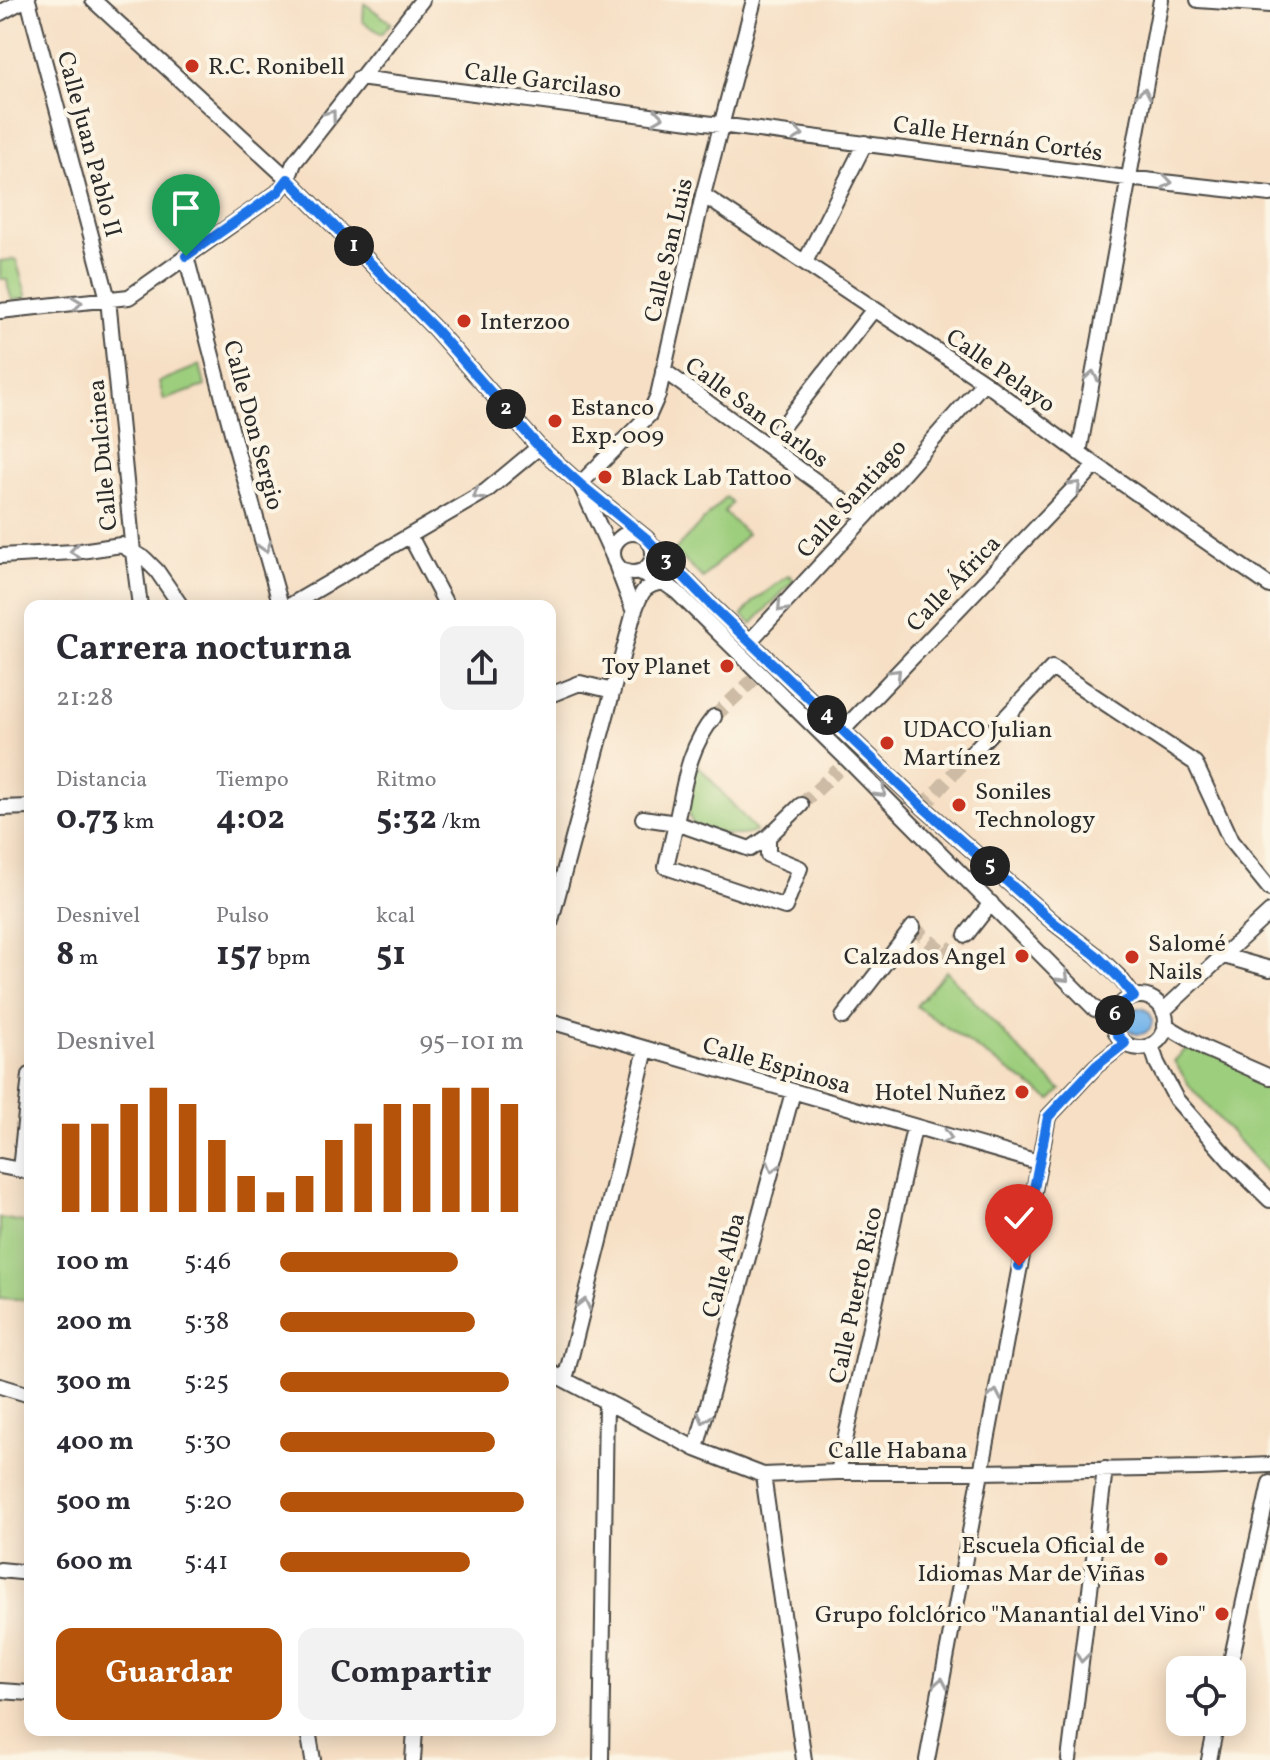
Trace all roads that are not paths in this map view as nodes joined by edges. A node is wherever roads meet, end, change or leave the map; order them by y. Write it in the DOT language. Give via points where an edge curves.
graph roads {
  1 [pos="26,0"];
  2 [pos="93,0"];
  3 [pos="422,0"];
  4 [pos="754,0"];
  5 [pos="1161,0"];
  6 [pos="1198,0"];
  7 [pos="1270,5"];
  8 [pos="0,13"];
  9 [pos="359,78"];
  10 [pos="721,125"];
  11 [pos="865,143"];
  12 [pos="1127,178"];
  13 [pos="288,179"];
  14 [pos="1270,194"];
  15 [pos="703,195"];
  16 [pos="186,256"];
  17 [pos="805,262"];
  18 [pos="108,299"];
  19 [pos="874,309"];
  20 [pos="0,311"];
  21 [pos="663,370"];
  22 [pos="984,382"];
  23 [pos="767,446"];
  24 [pos="539,447"];
  25 [pos="1079,453"];
  26 [pos="1096,465"];
  27 [pos="580,484"];
  28 [pos="865,517"];
  29 [pos="410,536"];
  30 [pos="648,540"];
  31 [pos="133,552"];
  32 [pos="0,556"];
  33 [pos="614,560"];
  34 [pos="638,573"];
  35 [pos="663,582"];
  36 [pos="1270,586"];
  37 [pos="139,600"];
  38 [pos="177,600"];
  39 [pos="279,600"];
  40 [pos="305,600"];
  41 [pos="444,600"];
  42 [pos="634,612"];
  43 [pos="749,642"];
  44 [pos="613,691"];
  45 [pos="556,693"];
  46 [pos="714,717"];
  47 [pos="842,731"];
  48 [pos="971,754"];
  49 [pos="801,805"];
  50 [pos="24,807"];
  51 [pos="0,808"];
  52 [pos="643,818"];
  53 [pos="676,823"];
  54 [pos="768,837"];
  55 [pos="1270,889"];
  56 [pos="556,902"];
  57 [pos="991,903"];
  58 [pos="1270,912"];
  59 [pos="913,927"];
  60 [pos="966,935"];
  61 [pos="1224,956"];
  62 [pos="1270,969"];
  63 [pos="1134,997"];
  64 [pos="1115,1015"];
  65 [pos="843,1017"];
  66 [pos="1164,1018"];
  67 [pos="556,1023"];
  68 [pos="1125,1043"];
  69 [pos="1154,1043"];
  70 [pos="646,1049"];
  71 [pos="1206,1049"];
  72 [pos="1270,1077"];
  73 [pos="793,1092"];
  74 [pos="914,1128"];
  75 [pos="1038,1162"];
  76 [pos="0,1166"];
  77 [pos="24,1171"];
  78 [pos="1270,1200"];
  79 [pos="556,1375"];
  80 [pos="565,1380"];
  81 [pos="0,1386"];
  82 [pos="24,1393"];
  83 [pos="606,1401"];
  84 [pos="696,1449"];
  85 [pos="1270,1465"];
  86 [pos="1105,1469"];
  87 [pos="838,1472"];
  88 [pos="980,1472"];
  89 [pos="763,1475"];
  90 [pos="1270,1483"];
  91 [pos="0,1570"];
  92 [pos="24,1572"];
  93 [pos="1232,1656"];
  94 [pos="0,1691"];
  95 [pos="24,1693"];
  96 [pos="309,1736"];
  97 [pos="415,1736"];
  98 [pos="1214,1736"];
  99 [pos="313,1760"];
  100 [pos="413,1760"];
  101 [pos="601,1760"];
  102 [pos="804,1760"];
  103 [pos="927,1760"];
  104 [pos="1069,1760"];
  105 [pos="1209,1760"];
  1 -- 8 [label="street"];
  1 -- 18 [label="street, Calle Juan Pablo II"];
  2 -- 13 [label="street"];
  3 -- 9 [label="street"];
  4 -- 10 [label="street, Calle San Luis"];
  12 -- 5 [label="street, one-way"];
  6 -- 7 [label="street"];
  9 -- 10 [label="street, Calle Garcilaso, one-way"];
  13 -- 9 [label="street, one-way" via="294,163"];
  10 -- 11 [label="street, Calle Hernán Cortés, one-way"];
  10 -- 15 [label="street, Calle San Luis"];
  11 -- 12 [label="street, Calle Hernán Cortés"];
  11 -- 17 [label="street"];
  12 -- 14 [label="street, Calle Hernán Cortés, one-way"];
  25 -- 12 [label="street, one-way"];
  13 -- 16 [label="street" via="278,192"];
  13 -- 24 [label="street" via="436,330"];
  15 -- 17 [label="street, Calle Pelayo"];
  15 -- 21 [label="street, Calle San Luis"];
  16 -- 18 [label="street" via="129,297"];
  16 -- 39 [label="street, Calle Don Sergio, one-way"];
  17 -- 19 [label="street, Calle Pelayo"];
  20 -- 18 [label="street, one-way"];
  18 -- 31 [label="street, Calle Dulcinea"];
  19 -- 22 [label="street, Calle Pelayo"];
  19 -- 23 [label="street"];
  21 -- 23 [label="street, Calle San Carlos"];
  21 -- 27 [label="street, Calle San Luis" via="649,415"];
  22 -- 25 [label="street, Calle Pelayo"];
  22 -- 28 [label="street, Calle Santiago"];
  23 -- 28 [label="street, Calle San Carlos"];
  24 -- 27 [label="street"];
  24 -- 29 [label="street, one-way" via="486,491"];
  25 -- 26 [label="street, Calle Pelayo"];
  26 -- 36 [label="street, Calle Pelayo"];
  47 -- 26 [label="street, Calle África, one-way"];
  27 -- 30 [label="street"];
  27 -- 33 [label="street"];
  28 -- 43 [label="street, Calle Santiago, one-way"];
  29 -- 40 [label="street"];
  29 -- 41 [label="street"];
  30 -- 33 [label="street" via="634,533 623,535 615,544"];
  30 -- 34 [label="street" via="651,561"];
  30 -- 43 [label="street"];
  31 -- 32 [label="street, one-way" via="121,545"];
  31 -- 37 [label="street, Calle Dulcinea"];
  31 -- 38 [label="street" via="157,571"];
  33 -- 34 [label="street" via="625,572"];
  33 -- 42 [label="street"];
  34 -- 35 [label="street"];
  35 -- 42 [label="street" via="645,588"];
  35 -- 57 [label="street, one-way" via="843,765"];
  42 -- 44 [label="street"];
  43 -- 47 [label="street"];
  44 -- 45 [label="street" via="580,683"];
  44 -- 56 [label="street"];
  46 -- 53 [label="street" via="694,747"];
  47 -- 63 [label="street" via="1096,955"];
  48 -- 55 [label="street" via="1052,668 1195,763 1231,841"];
  49 -- 54 [label="street"];
  50 -- 51 [label="street"];
  52 -- 53 [label="street"];
  53 -- 54 [label="street" via="750,849"];
  53 -- 54 [label="street" via="666,867 785,907 800,868 768,855"];
  57 -- 60 [label="street"];
  57 -- 64 [label="street, one-way" via="1095,1009"];
  58 -- 61 [label="street"];
  59 -- 65 [label="street"];
  61 -- 62 [label="street"];
  61 -- 66 [label="street"];
  63 -- 64 [label="street"];
  63 -- 66 [label="street" via="1152,999"];
  64 -- 68 [label="street" via="1115,1031"];
  66 -- 69 [label="street"];
  66 -- 71 [label="street"];
  67 -- 70 [label="street, Calle Espinosa"];
  68 -- 69 [label="street"];
  68 -- 75 [label="street" via="1048,1117"];
  69 -- 71 [label="street" via="1167,1040"];
  69 -- 78 [label="street" via="1157,1063 1176,1099"];
  70 -- 73 [label="street, Calle Espinosa"];
  80 -- 70 [label="street, one-way"];
  71 -- 72 [label="street"];
  73 -- 74 [label="street, Calle Espinosa"];
  73 -- 84 [label="street, Calle Alba, one-way"];
  74 -- 75 [label="street, Calle Espinosa, one-way"];
  74 -- 87 [label="street, Calle Puerto Rico"];
  88 -- 75 [label="street, one-way"];
  76 -- 77 [label="street"];
  79 -- 80 [label="street, Calle Habana"];
  80 -- 83 [label="street, Calle Habana"];
  81 -- 82 [label="street"];
  83 -- 84 [label="street, Calle Habana"];
  83 -- 101 [label="street"];
  84 -- 89 [label="street, Calle Habana"];
  85 -- 86 [label="street, Calle Habana"];
  86 -- 88 [label="street, Calle Habana"];
  86 -- 104 [label="street, one-way"];
  87 -- 88 [label="street, Calle Habana"];
  87 -- 89 [label="street, Calle Habana"];
  103 -- 88 [label="street, one-way"];
  89 -- 102 [label="street"];
  90 -- 93 [label="street"];
  91 -- 92 [label="street"];
  94 -- 95 [label="street"];
  96 -- 99 [label="street"];
  97 -- 100 [label="street"];
  98 -- 105 [label="street"];
}
